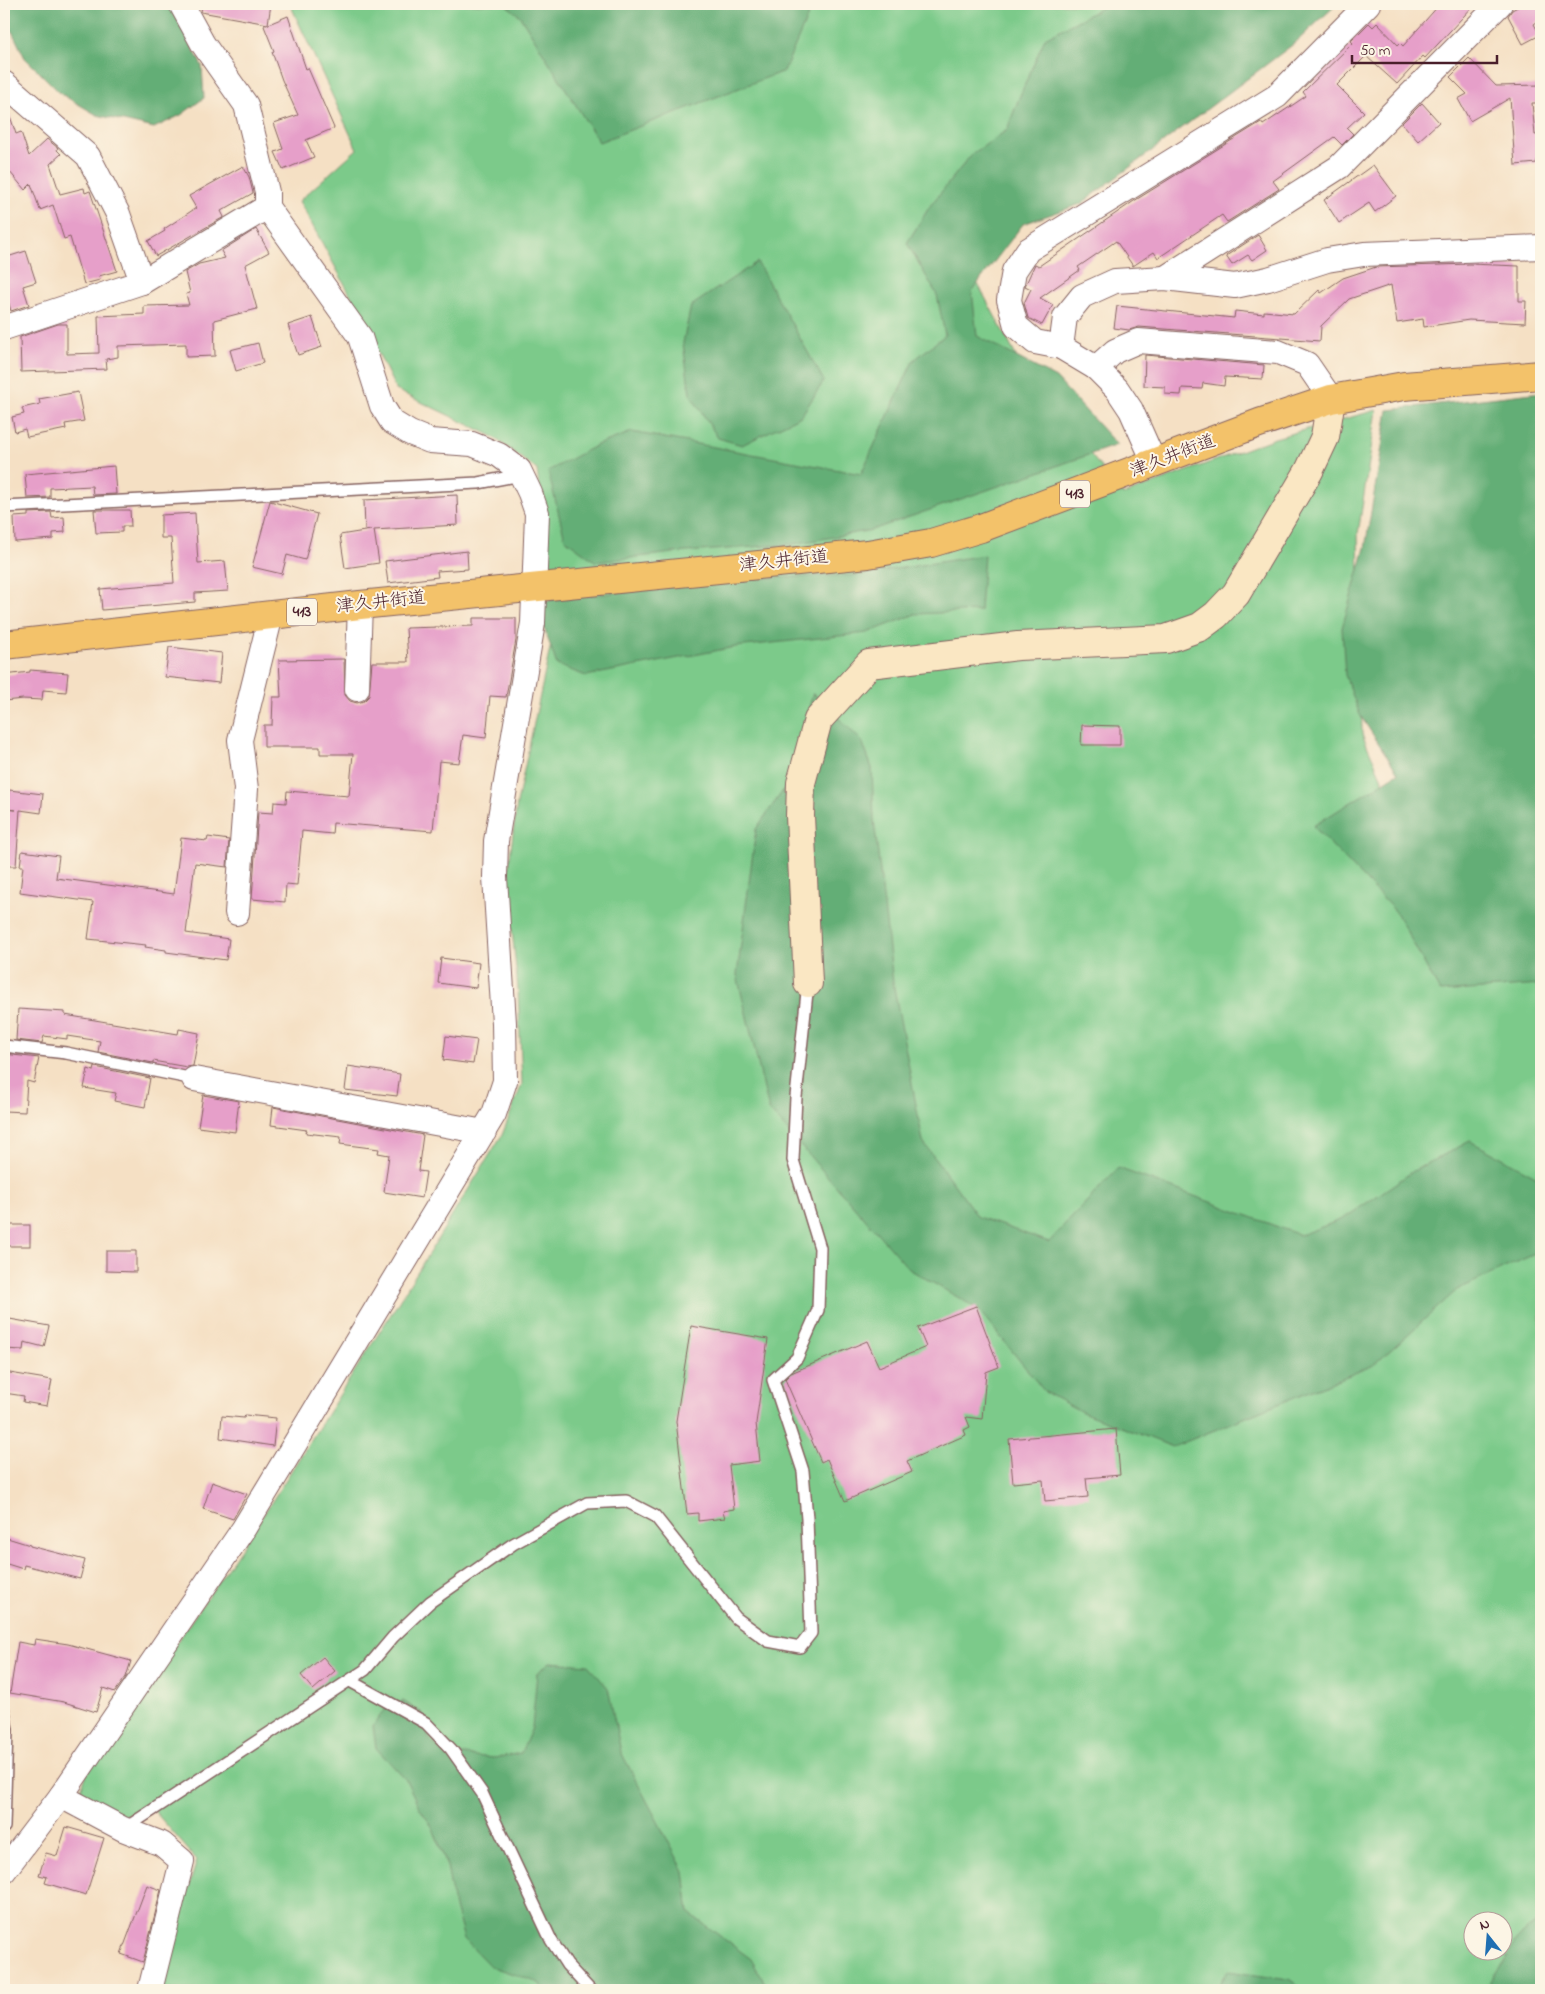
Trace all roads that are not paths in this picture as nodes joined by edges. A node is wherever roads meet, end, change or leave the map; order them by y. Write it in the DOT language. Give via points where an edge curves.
graph roads {
  1 [pos="180,4"];
  2 [pos="1368,4"];
  3 [pos="1500,4"];
  4 [pos="4,83"];
  5 [pos="267,207"];
  6 [pos="1539,242"];
  7 [pos="1165,278"];
  8 [pos="142,282"];
  9 [pos="4,328"];
  10 [pos="1061,347"];
  11 [pos="1096,368"];
  12 [pos="1541,375"];
  13 [pos="1332,399"];
  14 [pos="1155,464"];
  15 [pos="521,475"];
  16 [pos="4,507"];
  17 [pos="536,587"];
  18 [pos="360,606"];
  19 [pos="271,615"];
  20 [pos="4,645"];
  21 [pos="357,689"];
  22 [pos="237,913"];
  23 [pos="808,982"];
  24 [pos="4,1046"];
  25 [pos="194,1078"];
  26 [pos="484,1132"];
  27 [pos="350,1681"];
  28 [pos="4,1712"];
  29 [pos="61,1796"];
  30 [pos="4,1827"];
  31 [pos="123,1829"];
  32 [pos="4,1871"];
  33 [pos="150,1990"];
  34 [pos="590,1990"];
  1 -- 5 [label="street" via="246,106"];
  2 -- 10 [label="street" via="1277,96 1028,250 1014,271 1009,300 1016,326 1035,342"];
  3 -- 7 [label="street" via="1339,168"];
  4 -- 8 [label="street" via="88,156 118,214"];
  5 -- 8 [label="street"];
  5 -- 15 [label="street" via="360,337 382,406 392,422 410,434 430,441 472,444 499,455"];
  6 -- 7 [label="street" via="1364,254 1327,260 1235,286"];
  7 -- 10 [label="street" via="1115,281 1082,296 1065,317"];
  8 -- 9 [label="street"];
  10 -- 11 [label="street"];
  11 -- 13 [label="street" via="1115,351 1138,341 1278,352 1307,364"];
  11 -- 14 [label="street" via="1117,388 1131,410"];
  12 -- 13 [label="highway, 津久井街道 / 413" via="1404,386"];
  13 -- 14 [label="highway, 津久井街道 / 413"];
  13 -- 23 [label="street" via="1324,437 1309,471 1236,594 1200,627 1166,639 1018,646 869,664 818,720 801,783"];
  14 -- 17 [label="highway, 津久井街道 / 413" via="1016,516 930,543 868,554"];
  15 -- 16 [label="lane" via="478,483"];
  15 -- 17 [label="street" via="537,513"];
  17 -- 18 [label="highway, 津久井街道 / 413"];
  17 -- 26 [label="street" via="496,842 505,1081"];
  18 -- 19 [label="highway, 津久井街道 / 413"];
  18 -- 21 [label="street"];
  19 -- 20 [label="highway, 津久井街道 / 413"];
  19 -- 22 [label="street" via="240,740 246,789"];
  23 -- 27 [label="lane" via="793,1160 820,1248 818,1310 797,1358 773,1380 802,1471 811,1633 800,1647 768,1642 736,1618 655,1516 626,1501 587,1503 513,1544 430,1602 393,1637 365,1670"];
  24 -- 25 [label="lane" via="66,1053"];
  25 -- 26 [label="street"];
  26 -- 29 [label="street" via="244,1528"];
  27 -- 31 [label="lane"];
  27 -- 34 [label="lane" via="426,1723 451,1749 482,1793 551,1940 566,1965"];
  28 -- 30 [label="lane" via="7,1730"];
  29 -- 31 [label="street"];
  29 -- 32 [label="street"];
  31 -- 33 [label="street" via="162,1844 182,1861"];
}
